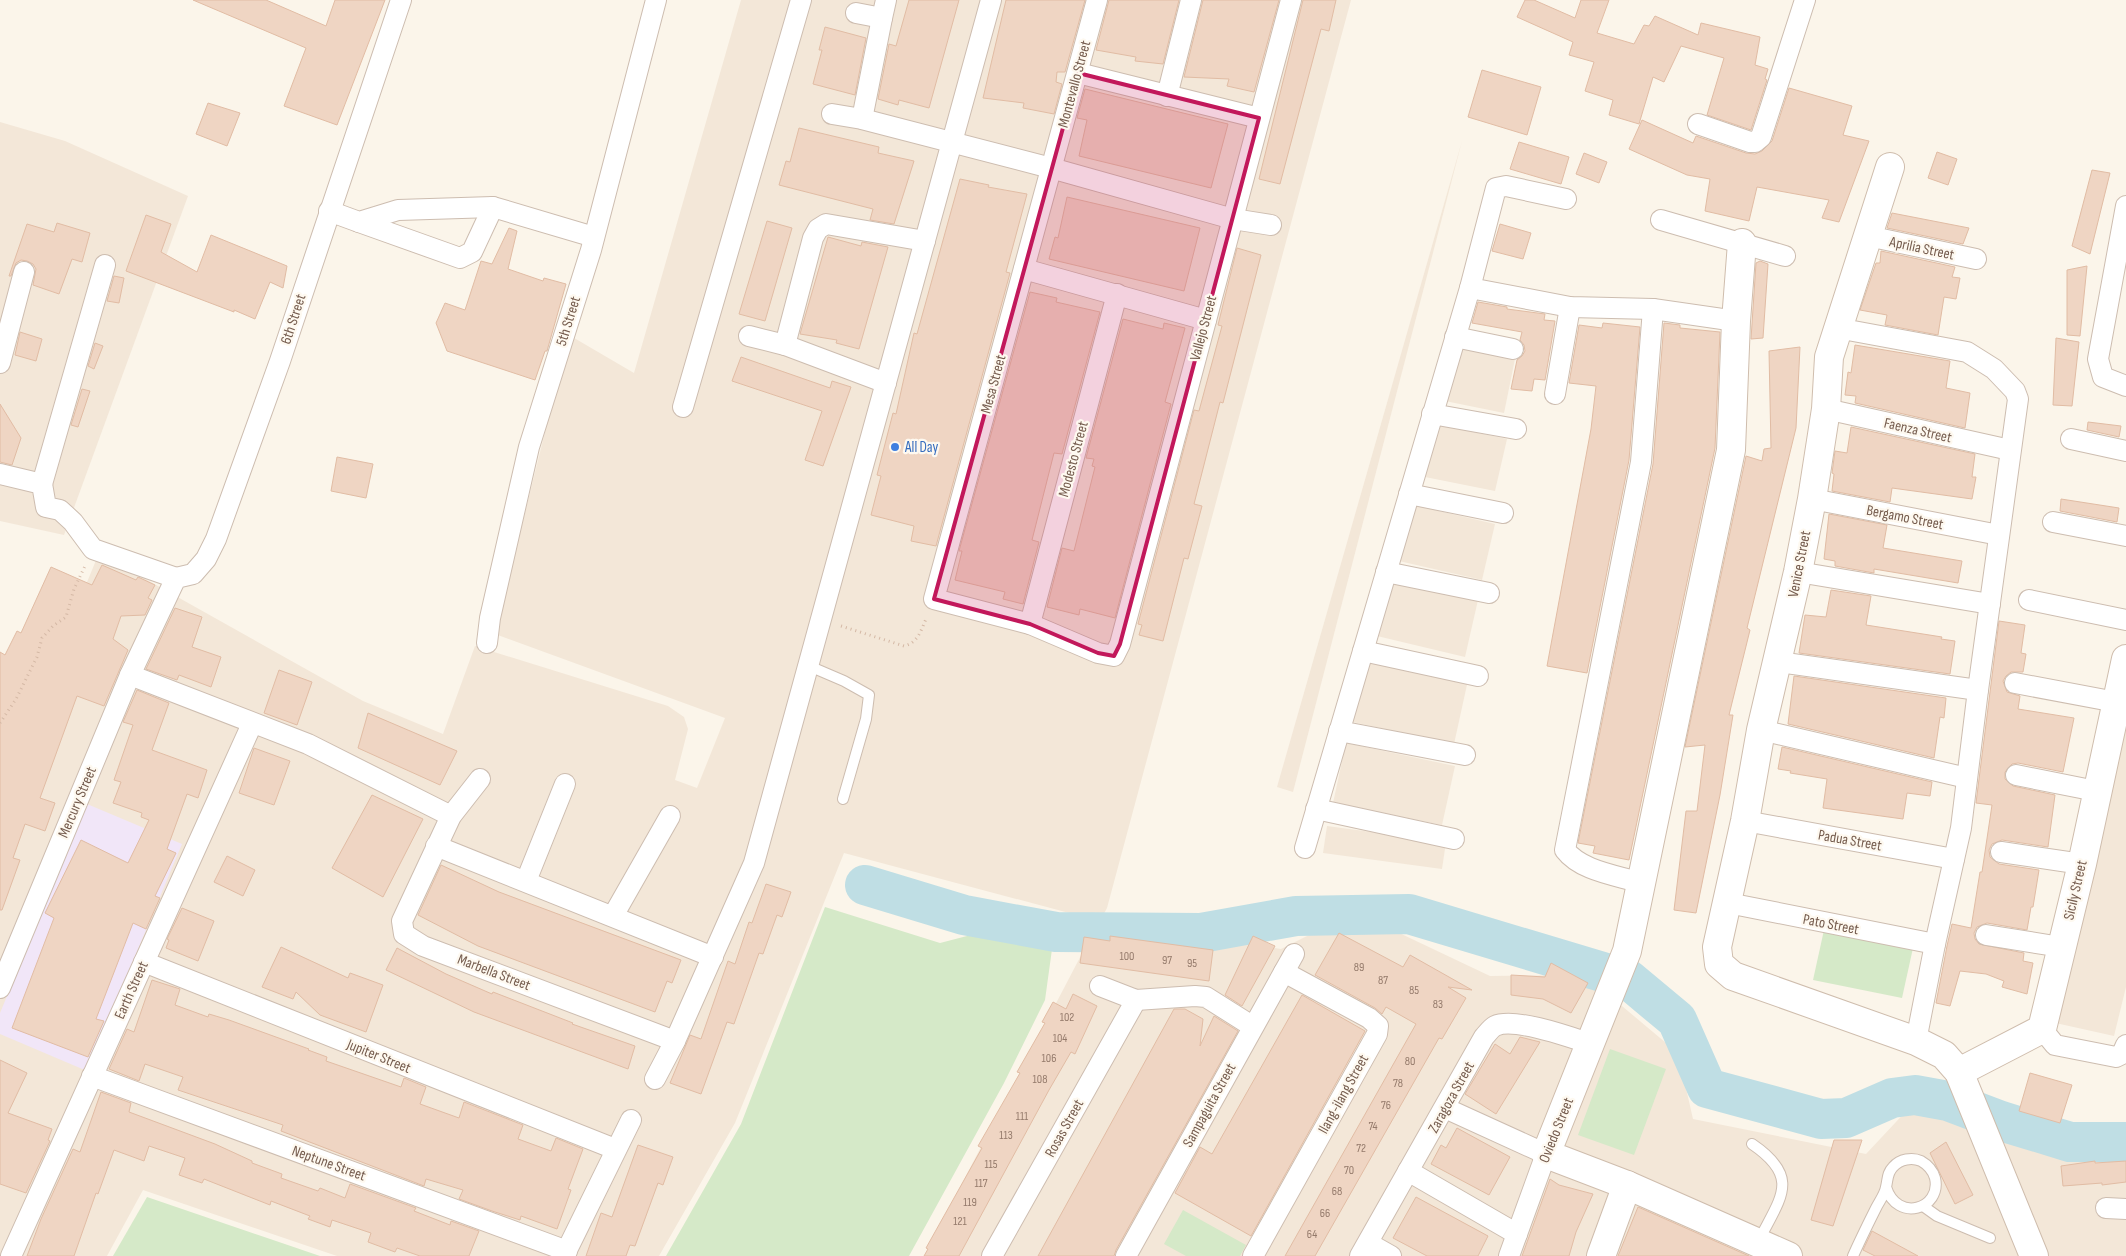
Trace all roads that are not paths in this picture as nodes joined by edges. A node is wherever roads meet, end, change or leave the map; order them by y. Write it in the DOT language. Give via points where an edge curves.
graph roads {
  1 [pos="401,0"];
  2 [pos="656,0"];
  3 [pos="800,0"];
  4 [pos="991,0"];
  5 [pos="1097,0"];
  6 [pos="1191,0"];
  7 [pos="1291,0"];
  8 [pos="1805,0"];
  9 [pos="884,9"];
  10 [pos="856,13"];
  11 [pos="1078,73"];
  12 [pos="1167,96"];
  13 [pos="832,114"];
  14 [pos="1259,118"];
  15 [pos="862,119"];
  16 [pos="1698,124"];
  17 [pos="952,143"];
  18 [pos="1890,167"];
  19 [pos="1052,168"];
  20 [pos="1566,199"];
  21 [pos="493,206"];
  22 [pos="2126,206"];
  23 [pos="330,211"];
  24 [pos="1233,219"];
  25 [pos="1661,220"];
  26 [pos="359,222"];
  27 [pos="1271,225"];
  28 [pos="1868,236"];
  29 [pos="594,237"];
  30 [pos="925,241"];
  31 [pos="1742,243"];
  32 [pos="1785,256"];
  33 [pos="1976,259"];
  34 [pos="105,265"];
  35 [pos="1024,269"];
  36 [pos="24,272"];
  37 [pos="1470,288"];
  38 [pos="1117,294"];
  39 [pos="1570,307"];
  40 [pos="1653,309"];
  41 [pos="1206,320"];
  42 [pos="1736,321"];
  43 [pos="1837,328"];
  44 [pos="749,336"];
  45 [pos="1455,337"];
  46 [pos="785,345"];
  47 [pos="1514,349"];
  48 [pos="0,363"];
  49 [pos="886,383"];
  50 [pos="2126,386"];
  51 [pos="1555,394"];
  52 [pos="683,407"];
  53 [pos="1826,409"];
  54 [pos="1432,414"];
  55 [pos="1516,429"];
  56 [pos="2071,439"];
  57 [pos="2010,450"];
  58 [pos="2126,450"];
  59 [pos="0,474"];
  60 [pos="42,484"];
  61 [pos="1409,494"];
  62 [pos="1812,499"];
  63 [pos="1503,513"];
  64 [pos="2053,522"];
  65 [pos="1999,535"];
  66 [pos="2126,536"];
  67 [pos="1386,572"];
  68 [pos="1798,572"];
  69 [pos="176,578"];
  70 [pos="1489,593"];
  71 [pos="2030,600"];
  72 [pos="1990,604"];
  73 [pos="2126,620"];
  74 [pos="1030,624"];
  75 [pos="487,643"];
  76 [pos="1362,651"];
  77 [pos="2126,659"];
  78 [pos="1778,662"];
  79 [pos="808,666"];
  80 [pos="130,675"];
  81 [pos="1478,676"];
  82 [pos="2015,683"];
  83 [pos="1978,690"];
  84 [pos="2116,702"];
  85 [pos="252,724"];
  86 [pos="1762,730"];
  87 [pos="1339,731"];
  88 [pos="1465,755"];
  89 [pos="2016,775"];
  90 [pos="1968,778"];
  91 [pos="480,779"];
  92 [pos="565,784"];
  93 [pos="2096,792"];
  94 [pos="843,799"];
  95 [pos="1316,809"];
  96 [pos="450,816"];
  97 [pos="670,816"];
  98 [pos="1745,821"];
  99 [pos="1454,838"];
  100 [pos="436,846"];
  101 [pos="1304,848"];
  102 [pos="2001,852"];
  103 [pos="1954,859"];
  104 [pos="2082,864"];
  105 [pos="526,881"];
  106 [pos="1641,883"];
  107 [pos="1728,903"];
  108 [pos="613,916"];
  109 [pos="1986,935"];
  110 [pos="1935,944"];
  111 [pos="2061,947"];
  112 [pos="1294,954"];
  113 [pos="713,957"];
  114 [pos="144,962"];
  115 [pos="1284,972"];
  116 [pos="1100,986"];
  117 [pos="0,988"];
  118 [pos="1136,1000"];
  119 [pos="1252,1026"];
  120 [pos="2042,1029"];
  121 [pos="675,1041"];
  122 [pos="1916,1041"];
  123 [pos="1591,1044"];
  124 [pos="2126,1045"];
  125 [pos="92,1076"];
  126 [pos="655,1079"];
  127 [pos="1963,1082"];
  128 [pos="1445,1108"];
  129 [pos="631,1120"];
  130 [pos="1752,1144"];
  131 [pos="615,1150"];
  132 [pos="1546,1154"];
  133 [pos="1408,1171"];
  134 [pos="1627,1185"];
  135 [pos="1886,1187"];
  136 [pos="1923,1206"];
  137 [pos="1517,1234"];
  138 [pos="1990,1238"];
  139 [pos="1364,1249"];
  140 [pos="1755,1250"];
  141 [pos="565,1253"];
  142 [pos="997,1254"];
  143 [pos="10,1256"];
  144 [pos="1126,1256"];
  145 [pos="1252,1256"];
  146 [pos="1391,1256"];
  147 [pos="1509,1256"];
  148 [pos="1601,1256"];
  149 [pos="1788,1256"];
  150 [pos="1853,1256"];
  151 [pos="2034,1256"];
  1 -- 23 [label="street, 6th Street"];
  2 -- 29 [label="street, 5th Street"];
  3 -- 52 [label="street"];
  4 -- 17 [label="street"];
  5 -- 11 [label="street, Montevallo Street"];
  6 -- 12 [label="street"];
  7 -- 14 [label="street, Vallejo Street"];
  8 -- 16 [label="street" via="1761,137 1750,142"];
  9 -- 10 [label="street"];
  9 -- 15 [label="street"];
  11 -- 12 [label="street"];
  11 -- 19 [label="street, Montevallo Street"];
  12 -- 14 [label="street"];
  13 -- 15 [label="street"];
  14 -- 24 [label="street, Vallejo Street"];
  15 -- 17 [label="street"];
  17 -- 19 [label="street"];
  17 -- 30 [label="street"];
  18 -- 28 [label="street, Venice Street"];
  19 -- 24 [label="street"];
  19 -- 35 [label="street, Mesa Street"];
  20 -- 37 [label="street" via="1506,186 1496,188"];
  21 -- 26 [label="street" via="398,210"];
  21 -- 26 [label="street" via="472,252 460,258"];
  21 -- 29 [label="street"];
  22 -- 50 [label="street" via="2098,359 2103,377"];
  23 -- 26 [label="street"];
  23 -- 69 [label="street, 6th Street" via="216,539 206,559 193,574"];
  24 -- 27 [label="street"];
  24 -- 41 [label="street, Vallejo Street"];
  25 -- 31 [label="street"];
  28 -- 33 [label="street, Aprilia Street"];
  28 -- 43 [label="street, Venice Street"];
  29 -- 75 [label="street, 5th Street" via="529,447"];
  30 -- 46 [label="street" via="826,224 818,229"];
  30 -- 49 [label="street"];
  31 -- 32 [label="street"];
  31 -- 42 [label="street, Oviedo Street"];
  34 -- 60 [label="street"];
  35 -- 38 [label="street"];
  35 -- 74 [label="street, Mesa Street" via="934,599"];
  36 -- 48 [label="street"];
  37 -- 39 [label="street"];
  37 -- 45 [label="street"];
  38 -- 41 [label="street"];
  38 -- 74 [label="street, Modesto Street"];
  39 -- 40 [label="street"];
  39 -- 51 [label="street"];
  40 -- 42 [label="street"];
  40 -- 106 [label="street" via="1641,462 1565,850 1582,864"];
  41 -- 74 [label="street, Vallejo Street" via="1120,644 1114,656 1098,654"];
  42 -- 106 [label="street, Oviedo Street" via="1731,450"];
  43 -- 53 [label="street, Venice Street" via="1829,357"];
  43 -- 57 [label="street" via="1976,356 1994,369 2018,399"];
  44 -- 46 [label="street"];
  45 -- 47 [label="street"];
  45 -- 54 [label="street"];
  46 -- 49 [label="street"];
  49 -- 79 [label="street"];
  53 -- 57 [label="street, Faenza Street"];
  53 -- 62 [label="street, Venice Street"];
  54 -- 55 [label="street"];
  54 -- 61 [label="street"];
  56 -- 58 [label="street"];
  57 -- 65 [label="street"];
  59 -- 60 [label="street"];
  60 -- 69 [label="street" via="46,506 60,510 73,522 92,549"];
  61 -- 63 [label="street"];
  61 -- 67 [label="street"];
  62 -- 65 [label="street, Bergamo Street"];
  62 -- 68 [label="street, Venice Street"];
  64 -- 66 [label="street"];
  65 -- 72 [label="street"];
  67 -- 70 [label="street"];
  67 -- 76 [label="street"];
  68 -- 72 [label="street"];
  68 -- 78 [label="street, Venice Street"];
  69 -- 80 [label="street, Mercury Street"];
  71 -- 73 [label="street"];
  72 -- 83 [label="street"];
  76 -- 81 [label="street"];
  76 -- 87 [label="street"];
  77 -- 84 [label="street, Sicily Street"];
  78 -- 83 [label="street"];
  78 -- 86 [label="street, Venice Street"];
  79 -- 94 [label="lane" via="869,694 866,719"];
  79 -- 113 [label="street" via="754,863"];
  80 -- 85 [label="street"];
  80 -- 117 [label="street, Mercury Street"];
  82 -- 84 [label="street"];
  83 -- 90 [label="street"];
  84 -- 93 [label="street, Sicily Street"];
  85 -- 96 [label="street" via="308,744"];
  85 -- 114 [label="street, Earth Street"];
  86 -- 90 [label="street"];
  86 -- 98 [label="street, Venice Street"];
  87 -- 88 [label="street"];
  87 -- 95 [label="street"];
  89 -- 93 [label="street"];
  90 -- 103 [label="street"];
  91 -- 96 [label="street, Marbella Street"];
  92 -- 105 [label="street"];
  93 -- 104 [label="street, Sicily Street"];
  95 -- 99 [label="street"];
  95 -- 101 [label="street"];
  96 -- 100 [label="street, Marbella Street"];
  97 -- 108 [label="street"];
  98 -- 103 [label="street, Padua Street"];
  98 -- 107 [label="street, Venice Street"];
  100 -- 105 [label="street"];
  100 -- 121 [label="street, Marbella Street" via="402,921 404,934 423,946"];
  102 -- 104 [label="street"];
  103 -- 110 [label="street"];
  104 -- 111 [label="street, Sicily Street"];
  105 -- 108 [label="street"];
  106 -- 123 [label="street, Oviedo Street" via="1627,951"];
  107 -- 110 [label="street, Pato Street"];
  107 -- 122 [label="street, Venice Street" via="1717,947 1719,964 1733,976"];
  108 -- 113 [label="street"];
  109 -- 111 [label="street"];
  110 -- 122 [label="street"];
  111 -- 120 [label="street, Sicily Street"];
  112 -- 115 [label="street, Sampaguita Street"];
  113 -- 121 [label="street"];
  114 -- 125 [label="street, Earth Street"];
  114 -- 131 [label="street, Jupiter Street"];
  115 -- 119 [label="street, Sampaguita Street"];
  115 -- 145 [label="street, Ilang-ilang Street" via="1378,1026 1377,1034"];
  116 -- 118 [label="street"];
  118 -- 119 [label="street" via="1206,997"];
  118 -- 142 [label="street, Rosas Street"];
  119 -- 144 [label="street, Sampaguita Street"];
  120 -- 124 [label="street" via="2055,1045 2116,1057 2122,1054"];
  120 -- 127 [label="street"];
  121 -- 126 [label="street"];
  122 -- 127 [label="street" via="1944,1055"];
  123 -- 128 [label="street, Zaragoza Street" via="1551,1030 1506,1024 1493,1026"];
  123 -- 132 [label="street, Oviedo Street"];
  125 -- 141 [label="street, Neptune Street"];
  125 -- 143 [label="street, Earth Street"];
  127 -- 151 [label="street"];
  128 -- 132 [label="street"];
  128 -- 133 [label="street, Zaragoza Street"];
  129 -- 131 [label="street"];
  130 -- 140 [label="lane" via="1770,1156 1780,1170 1783,1183 1781,1195"];
  131 -- 141 [label="street"];
  132 -- 134 [label="street"];
  132 -- 137 [label="street, Oviedo Street"];
  133 -- 137 [label="street"];
  133 -- 139 [label="street, Zaragoza Street"];
  134 -- 140 [label="street"];
  134 -- 148 [label="street"];
  135 -- 136 [label="lane" via="1896,1204 1904,1208"];
  135 -- 136 [label="lane" via="1889,1171 1895,1165 1902,1160 1918,1160 1932,1170 1936,1185 1930,1200"];
  135 -- 150 [label="lane"];
  136 -- 138 [label="lane" via="1937,1216"];
  137 -- 147 [label="street, Oviedo Street"];
  139 -- 146 [label="street"];
  140 -- 149 [label="street"];
}
